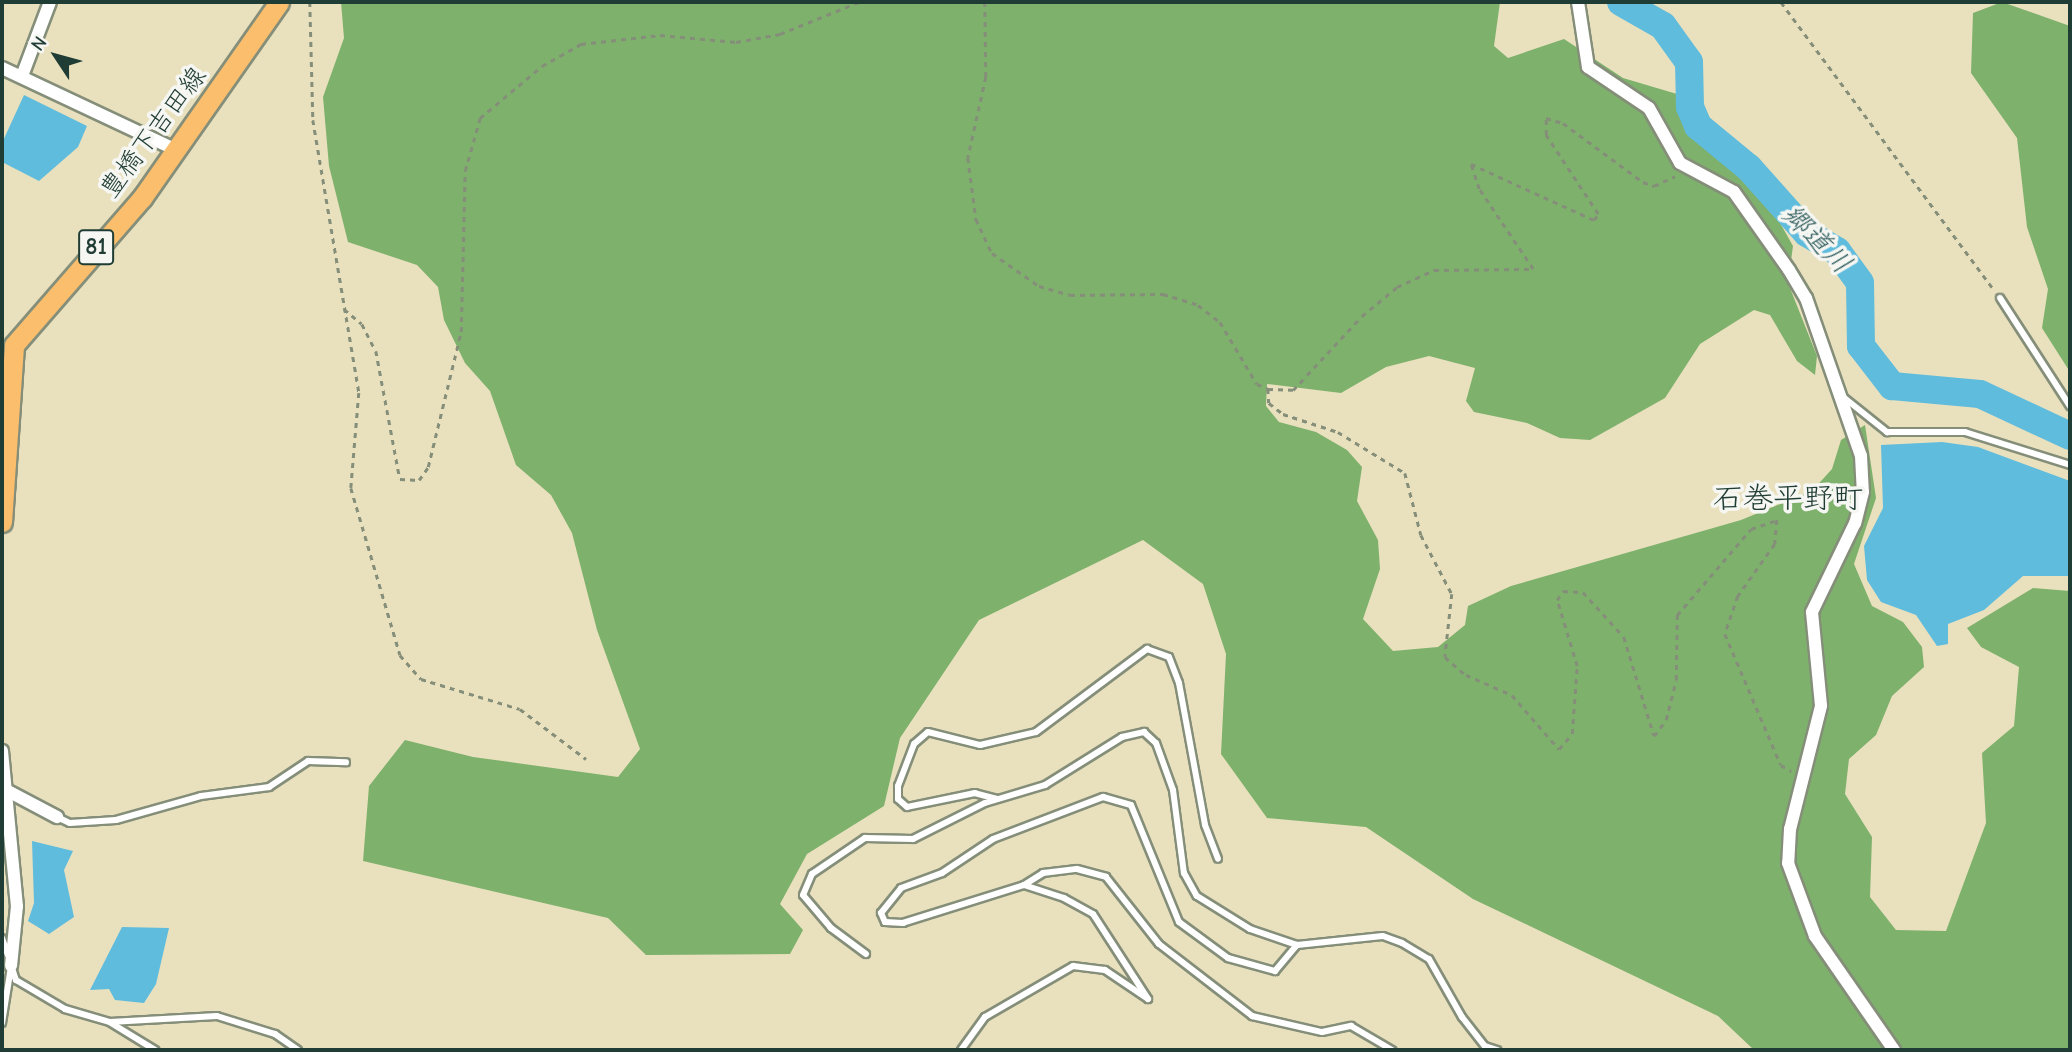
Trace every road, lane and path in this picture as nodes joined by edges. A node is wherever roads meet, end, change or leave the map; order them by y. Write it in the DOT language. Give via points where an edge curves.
graph roads {
  1 [pos="50,2"];
  2 [pos="279,2"];
  3 [pos="310,2"];
  4 [pos="859,2"];
  5 [pos="985,2"];
  6 [pos="1578,2"];
  7 [pos="1781,2"];
  8 [pos="2,68"];
  9 [pos="22,76"];
  10 [pos="178,151"];
  11 [pos="1680,163"];
  12 [pos="2000,298"];
  13 [pos="344,309"];
  14 [pos="8,346"];
  15 [pos="1268,389"];
  16 [pos="1842,396"];
  17 [pos="2070,406"];
  18 [pos="2070,465"];
  19 [pos="2,522"];
  20 [pos="2,751"];
  21 [pos="586,759"];
  22 [pos="346,762"];
  23 [pos="1802,775"];
  24 [pos="6,790"];
  25 [pos="1002,800"];
  26 [pos="57,817"];
  27 [pos="1219,859"];
  28 [pos="1024,886"];
  29 [pos="2,937"];
  30 [pos="1297,945"];
  31 [pos="866,954"];
  32 [pos="11,965"];
  33 [pos="110,1021"];
  34 [pos="2,1023"];
  35 [pos="155,1050"];
  36 [pos="298,1050"];
  37 [pos="961,1050"];
  38 [pos="1392,1050"];
  39 [pos="1497,1050"];
  40 [pos="1894,1050"];
  1 -- 9 [label="street"];
  2 -- 10 [label="main road, 豊橋下吉田線 / 81"];
  3 -- 13 [label="path" via="313,120"];
  4 -- 13 [label="path" via="780,34 736,43 660,35 581,44 542,66 480,118 465,171 461,332 428,467 419,480 400,479 376,351 362,324"];
  5 -- 15 [label="path" via="986,77 968,158 983,241 1012,271 1039,286 1070,295 1163,295 1198,304 1220,322 1257,384"];
  6 -- 11 [label="street" via="1588,67 1649,108"];
  7 -- 12 [label="path"];
  8 -- 9 [label="street"];
  9 -- 10 [label="street"];
  10 -- 14 [label="main road, 豊橋下吉田線 / 81"];
  11 -- 15 [label="path" via="1676,176 1654,186 1563,123 1546,118 1546,135 1598,214 1594,220 1471,164 1479,189 1533,269 1434,270 1397,288 1362,316 1293,390"];
  11 -- 16 [label="street" via="1734,192 1789,270"];
  12 -- 17 [label="lane"];
  13 -- 21 [label="path" via="359,393 351,488 400,655 421,678 520,709"];
  14 -- 19 [label="main road, 豊橋下吉田線 / 81"];
  15 -- 23 [label="path" via="1269,403 1283,414 1338,432 1405,473 1420,535 1452,594 1445,657 1466,675 1512,695 1559,749 1572,734 1577,666 1557,600 1563,591 1583,592 1624,637 1654,736 1667,720 1676,680 1677,615 1751,529 1777,520 1775,544 1738,596 1725,634 1781,765"];
  16 -- 18 [label="lane" via="1887,432 1965,432"];
  16 -- 23 [label="street" via="1861,456 1863,492 1812,612 1821,706"];
  20 -- 24 [label="street"];
  22 -- 26 [label="lane" via="308,761 269,788 201,796 116,820 70,823"];
  23 -- 40 [label="street" via="1788,863 1796,895 1815,936"];
  24 -- 26 [label="street"];
  24 -- 32 [label="street" via="17,906"];
  25 -- 27 [label="lane" via="975,793 907,807 898,800 898,786 914,744 928,732 980,745 1036,732 1147,649 1169,657 1179,683 1205,825"];
  25 -- 30 [label="lane" via="1080,769 1122,737 1144,732 1156,743 1173,790 1184,873 1197,895 1250,929"];
  25 -- 31 [label="lane" via="913,839 865,838 812,874 803,895 831,928"];
  28 -- 30 [label="lane" via="903,923 885,922 881,913 901,888 942,873 993,839 1103,797 1121,797 1131,805 1179,922 1228,958 1275,971"];
  28 -- 37 [label="lane" via="1094,914 1148,999 1105,970 1073,966 985,1017"];
  28 -- 38 [label="lane" via="1044,873 1077,869 1106,877 1159,944 1252,1016 1322,1032 1351,1026"];
  29 -- 32 [label="lane"];
  30 -- 39 [label="lane" via="1383,936 1402,943 1429,959 1462,1017 1485,1046"];
  32 -- 33 [label="lane" via="16,980 65,1009"];
  32 -- 34 [label="lane"];
  33 -- 35 [label="lane"];
  33 -- 36 [label="lane" via="216,1016 275,1034"];
}
